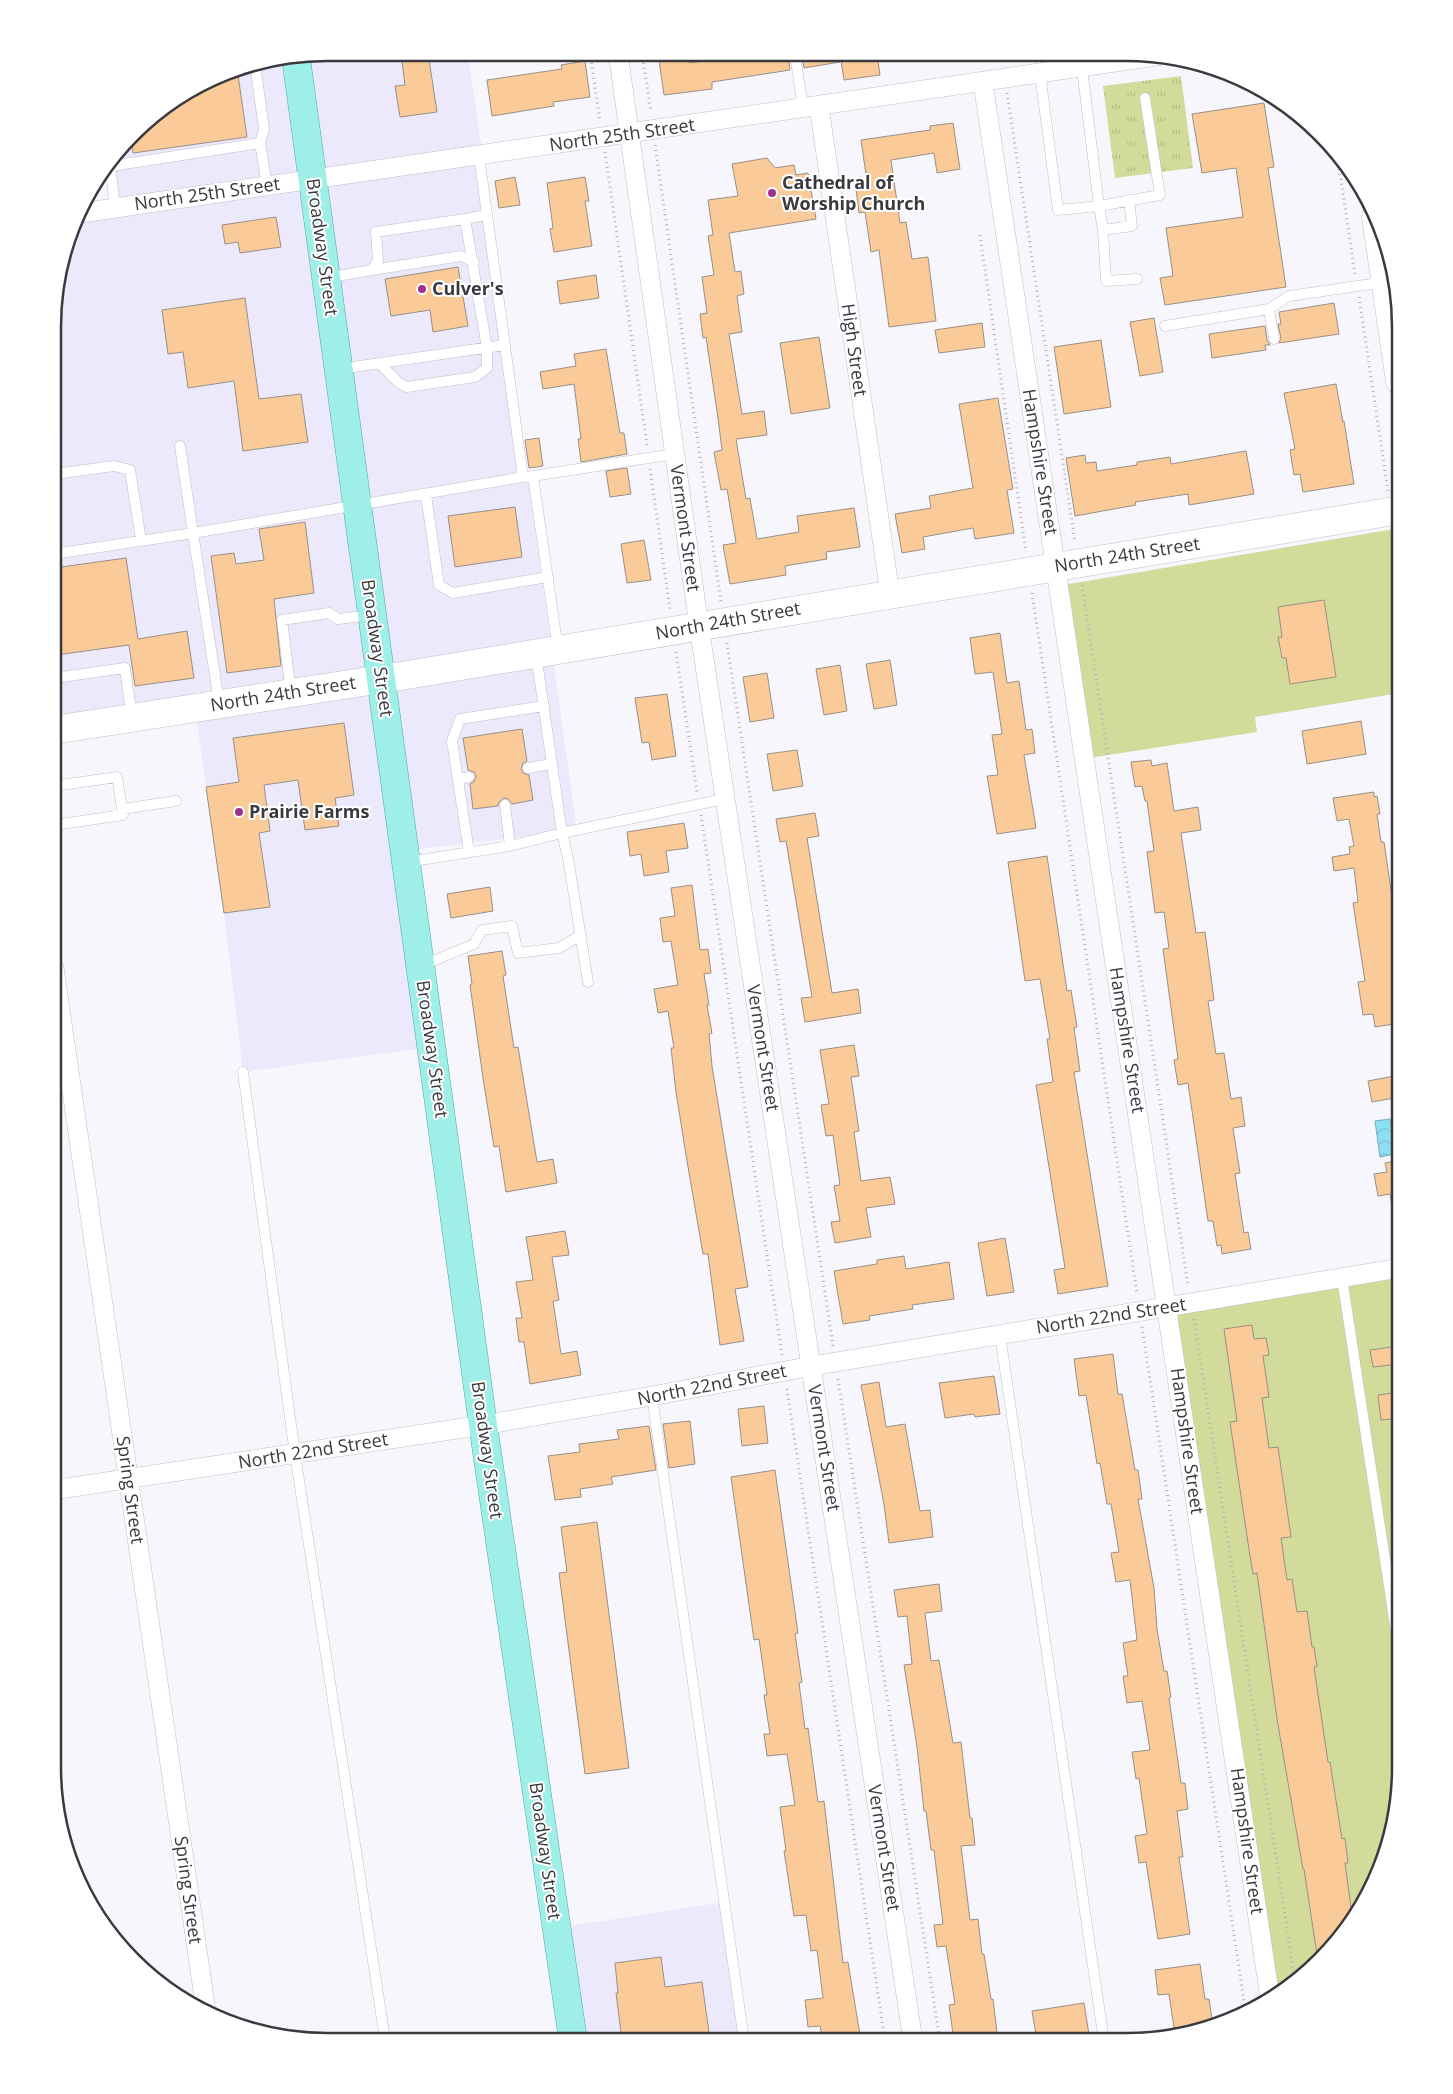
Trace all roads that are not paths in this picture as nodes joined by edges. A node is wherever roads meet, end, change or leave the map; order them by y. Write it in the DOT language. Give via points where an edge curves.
graph roads {
  1 [pos="619,61"];
  2 [pos="797,61"];
  3 [pos="1106,61"];
  4 [pos="1087,63"];
  5 [pos="297,64"];
  6 [pos="256,71"];
  7 [pos="1040,74"];
  8 [pos="983,83"];
  9 [pos="1145,98"];
  10 [pos="811,107"];
  11 [pos="629,134"];
  12 [pos="260,143"];
  13 [pos="479,156"];
  14 [pos="117,164"];
  15 [pos="112,172"];
  16 [pos="312,179"];
  17 [pos="267,186"];
  18 [pos="1129,200"];
  19 [pos="1098,206"];
  20 [pos="115,208"];
  21 [pos="88,212"];
  22 [pos="487,214"];
  23 [pos="465,219"];
  24 [pos="1103,230"];
  25 [pos="1382,254"];
  26 [pos="474,262"];
  27 [pos="372,270"];
  28 [pos="326,278"];
  29 [pos="1137,279"];
  30 [pos="1386,282"];
  31 [pos="1269,309"];
  32 [pos="1392,323"];
  33 [pos="1166,326"];
  34 [pos="1274,339"];
  35 [pos="505,345"];
  36 [pos="487,348"];
  37 [pos="380,364"];
  38 [pos="338,369"];
  39 [pos="180,446"];
  40 [pos="674,454"];
  41 [pos="61,473"];
  42 [pos="528,477"];
  43 [pos="426,495"];
  44 [pos="357,506"];
  45 [pos="1392,510"];
  46 [pos="193,534"];
  47 [pos="141,540"];
  48 [pos="61,553"];
  49 [pos="1067,564"];
  50 [pos="548,577"];
  51 [pos="890,594"];
  52 [pos="372,615"];
  53 [pos="699,626"];
  54 [pos="547,651"];
  55 [pos="61,677"];
  56 [pos="381,678"];
  57 [pos="291,692"];
  58 [pos="220,704"];
  59 [pos="544,706"];
  60 [pos="132,718"];
  61 [pos="61,729"];
  62 [pos="552,764"];
  63 [pos="528,768"];
  64 [pos="61,785"];
  65 [pos="724,799"];
  66 [pos="176,801"];
  67 [pos="505,805"];
  68 [pos="122,809"];
  69 [pos="61,824"];
  70 [pos="562,833"];
  71 [pos="510,846"];
  72 [pos="469,852"];
  73 [pos="406,862"];
  74 [pos="581,935"];
  75 [pos="421,966"];
  76 [pos="588,982"];
  77 [pos="61,1016"];
  78 [pos="243,1072"];
  79 [pos="1392,1269"];
  80 [pos="1342,1278"];
  81 [pos="1167,1307"];
  82 [pos="1000,1335"];
  83 [pos="812,1366"];
  84 [pos="652,1396"];
  85 [pos="484,1425"];
  86 [pos="295,1454"];
  87 [pos="129,1478"];
  88 [pos="61,1489"];
  89 [pos="1392,1606"];
  90 [pos="1269,1991"];
  91 [pos="205,2002"];
  92 [pos="384,2033"];
  93 [pos="572,2033"];
  94 [pos="743,2033"];
  95 [pos="912,2033"];
  96 [pos="1103,2033"];
  1 -- 11 [label="street, Vermont Street"];
  2 -- 10 [label="lane"];
  3 -- 4 [label="street, North 25th Street"];
  4 -- 7 [label="street, North 25th Street"];
  4 -- 19 [label="lane"];
  5 -- 16 [label="main road, Broadway Street"];
  6 -- 12 [label="lane" via="264,130"];
  7 -- 8 [label="street, North 25th Street"];
  7 -- 19 [label="lane" via="1058,210"];
  8 -- 10 [label="street, North 25th Street"];
  8 -- 49 [label="street, Hampshire Street"];
  9 -- 18 [label="lane" via="1160,195"];
  10 -- 11 [label="street, North 25th Street"];
  10 -- 51 [label="street, High Street"];
  11 -- 13 [label="street, North 25th Street"];
  11 -- 40 [label="street, Vermont Street"];
  12 -- 14 [label="lane"];
  12 -- 17 [label="lane"];
  13 -- 16 [label="street, North 25th Street"];
  13 -- 22 [label="lane"];
  15 -- 20 [label="lane"];
  16 -- 17 [label="street, North 25th Street"];
  16 -- 28 [label="main road, Broadway Street"];
  17 -- 20 [label="street, North 25th Street"];
  18 -- 19 [label="lane"];
  18 -- 24 [label="lane" via="1132,226"];
  19 -- 24 [label="lane"];
  20 -- 21 [label="street, North 25th Street"];
  22 -- 23 [label="lane"];
  22 -- 35 [label="lane"];
  23 -- 26 [label="lane"];
  23 -- 27 [label="lane" via="376,232 378,260"];
  24 -- 29 [label="lane" via="1106,282"];
  25 -- 30 [label="main road"];
  26 -- 27 [label="lane" via="461,256"];
  26 -- 36 [label="lane"];
  27 -- 28 [label="lane"];
  28 -- 38 [label="main road, Broadway Street"];
  30 -- 31 [label="lane" via="1289,296"];
  30 -- 32 [label="main road"];
  31 -- 33 [label="lane"];
  31 -- 34 [label="lane"];
  35 -- 36 [label="lane"];
  35 -- 42 [label="lane"];
  36 -- 37 [label="lane"];
  36 -- 37 [label="lane" via="487,368 475,377 407,387"];
  37 -- 38 [label="lane"];
  38 -- 44 [label="main road, Broadway Street"];
  39 -- 46 [label="lane"];
  40 -- 42 [label="lane"];
  40 -- 53 [label="street, Vermont Street"];
  41 -- 47 [label="lane" via="114,466 130,470"];
  42 -- 43 [label="lane"];
  42 -- 50 [label="lane"];
  43 -- 44 [label="lane"];
  43 -- 50 [label="lane" via="439,584 453,593"];
  44 -- 46 [label="lane"];
  44 -- 52 [label="main road, Broadway Street"];
  45 -- 49 [label="main road, North 24th Street"];
  46 -- 47 [label="lane"];
  46 -- 58 [label="lane"];
  47 -- 48 [label="lane"];
  49 -- 51 [label="main road, North 24th Street"];
  49 -- 81 [label="street, Hampshire Street"];
  50 -- 54 [label="lane"];
  51 -- 53 [label="main road, North 24th Street"];
  52 -- 56 [label="main road, Broadway Street"];
  52 -- 57 [label="lane" via="338,619 329,613 282,620"];
  53 -- 54 [label="main road, North 24th Street"];
  53 -- 65 [label="street, Vermont Street"];
  54 -- 56 [label="main road, North 24th Street"];
  54 -- 59 [label="lane"];
  55 -- 60 [label="lane" via="125,668"];
  56 -- 57 [label="main road, North 24th Street"];
  56 -- 73 [label="main road, Broadway Street"];
  57 -- 58 [label="main road, North 24th Street"];
  58 -- 60 [label="main road, North 24th Street"];
  59 -- 62 [label="lane"];
  59 -- 72 [label="lane" via="460,719 452,741 463,778"];
  60 -- 61 [label="main road, North 24th Street"];
  62 -- 63 [label="lane"];
  62 -- 70 [label="lane"];
  64 -- 68 [label="lane" via="117,777"];
  65 -- 70 [label="lane"];
  65 -- 83 [label="street, Vermont Street"];
  66 -- 68 [label="lane"];
  67 -- 71 [label="lane"];
  68 -- 69 [label="lane" via="123,815"];
  70 -- 71 [label="lane"];
  70 -- 74 [label="lane"];
  71 -- 72 [label="lane"];
  72 -- 73 [label="lane"];
  73 -- 75 [label="main road, Broadway Street"];
  74 -- 75 [label="lane" via="559,948 518,953 512,926 482,930 474,944"];
  74 -- 76 [label="lane"];
  75 -- 85 [label="main road, Broadway Street"];
  77 -- 87 [label="street, Spring Street"];
  78 -- 86 [label="lane"];
  79 -- 80 [label="street, North 22nd Street"];
  80 -- 81 [label="street, North 22nd Street"];
  80 -- 89 [label="lane"];
  81 -- 82 [label="street, North 22nd Street"];
  81 -- 90 [label="street, Hampshire Street"];
  82 -- 83 [label="street, North 22nd Street"];
  82 -- 96 [label="lane"];
  83 -- 84 [label="street, North 22nd Street"];
  83 -- 95 [label="street, Vermont Street"];
  84 -- 85 [label="street, North 22nd Street"];
  84 -- 94 [label="lane"];
  85 -- 86 [label="street, North 22nd Street"];
  85 -- 93 [label="main road, Broadway Street"];
  86 -- 87 [label="street, North 22nd Street"];
  86 -- 92 [label="lane"];
  87 -- 88 [label="street, North 22nd Street"];
  87 -- 91 [label="street, Spring Street"];
}
